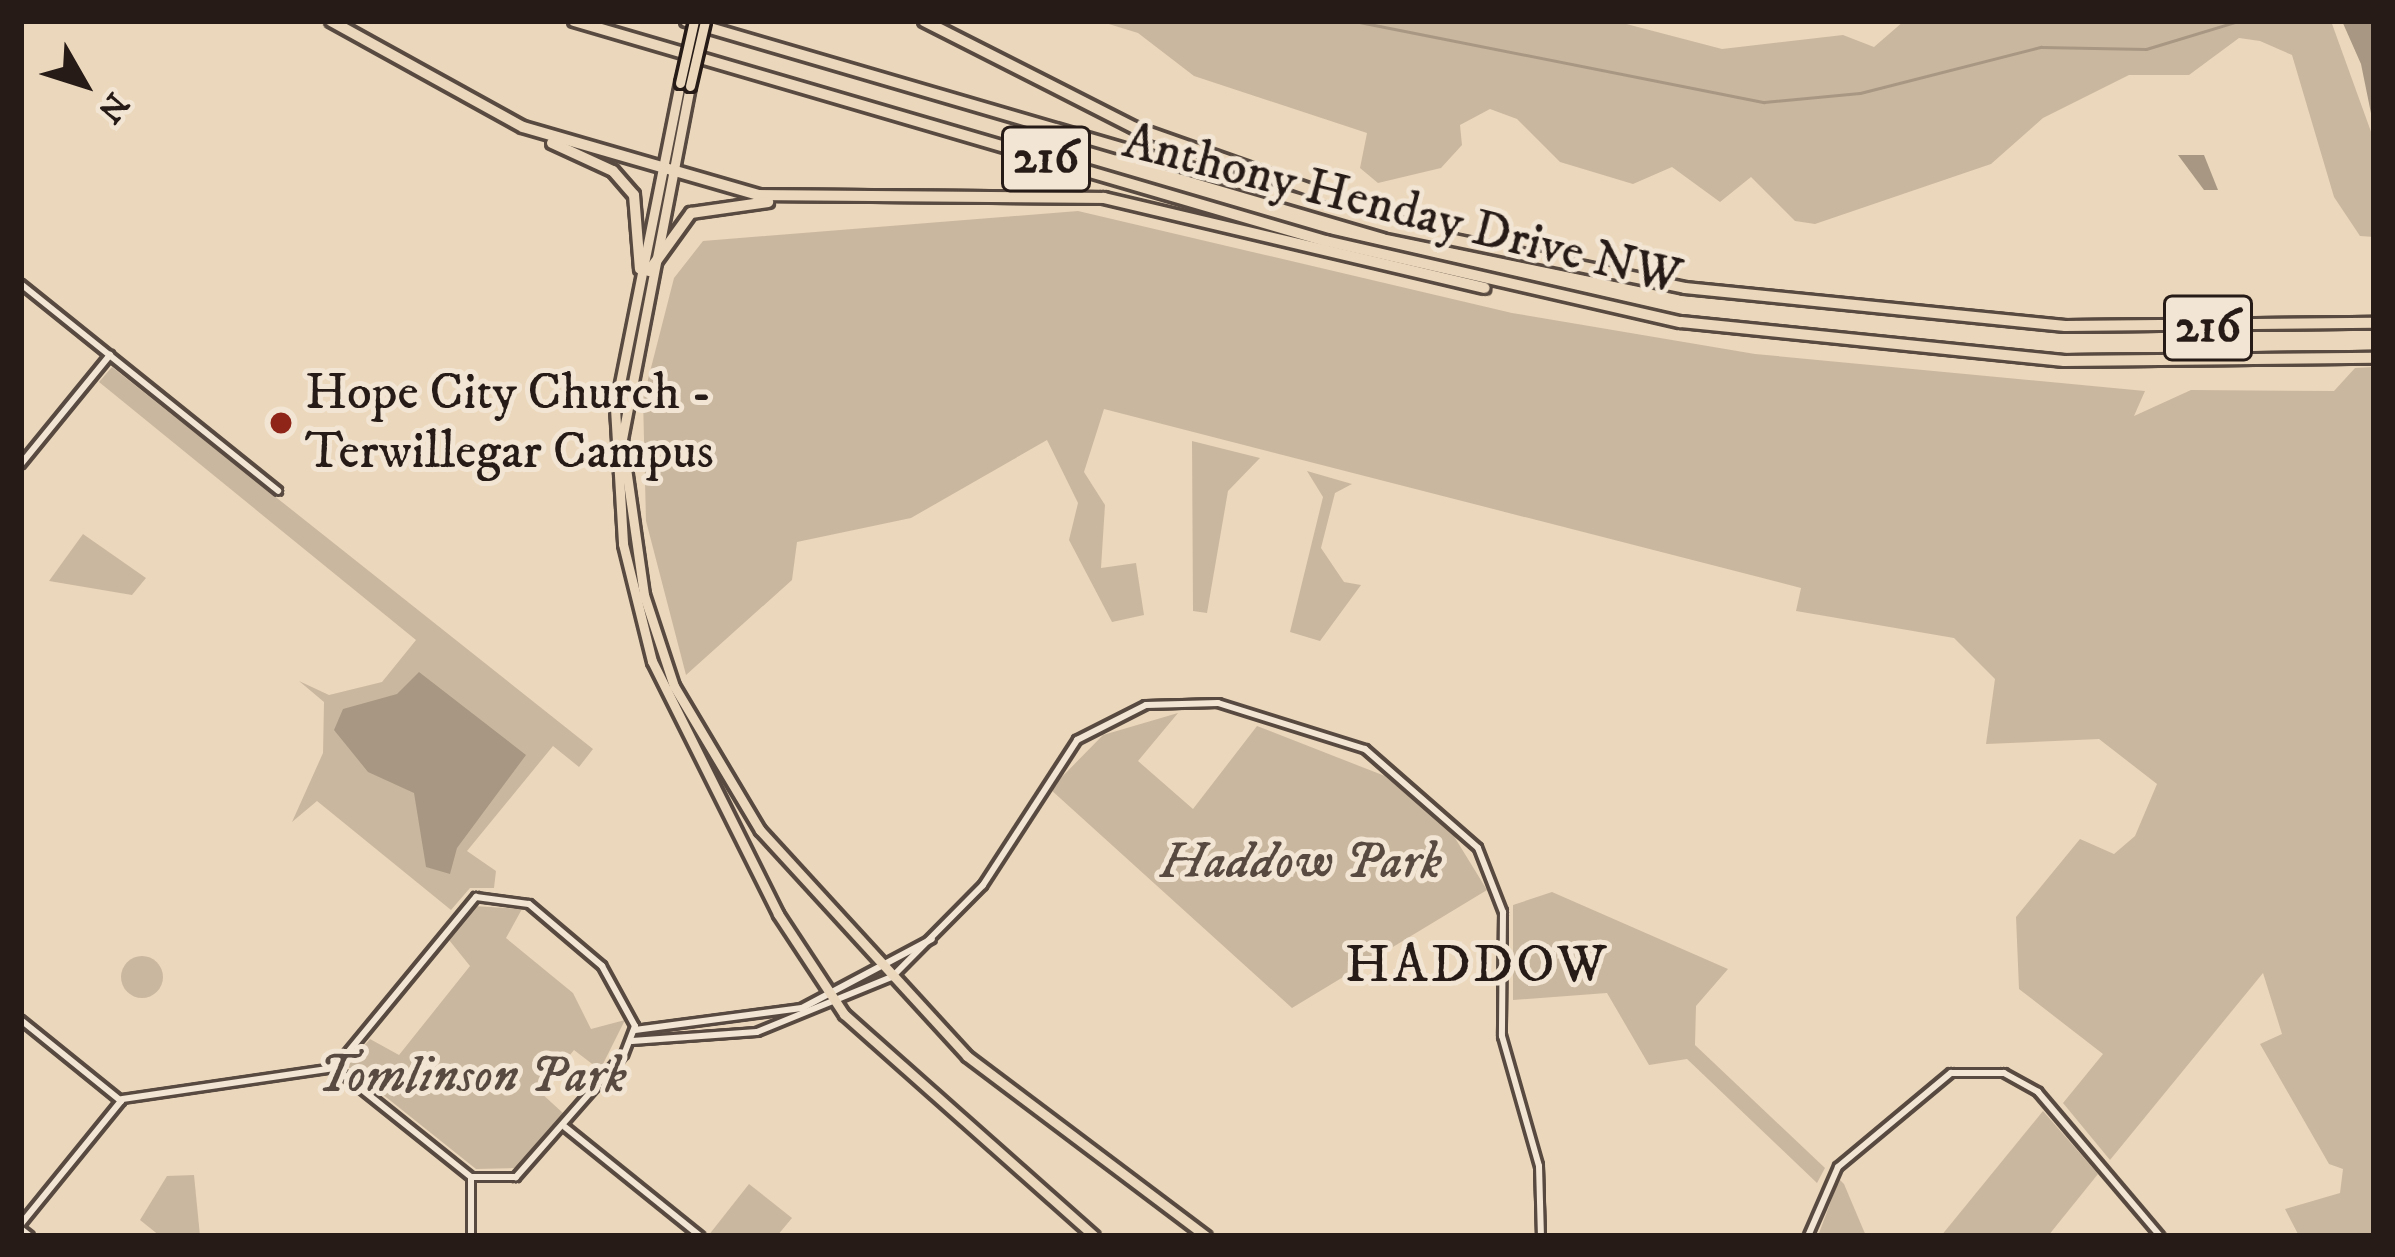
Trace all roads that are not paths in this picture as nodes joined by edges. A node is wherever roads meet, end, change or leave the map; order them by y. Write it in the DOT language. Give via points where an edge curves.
graph roads {
  1 [pos="331,21"];
  2 [pos="574,21"];
  3 [pos="690,21"];
  4 [pos="704,21"];
  5 [pos="924,21"];
  6 [pos="685,85"];
  7 [pos="523,127"];
  8 [pos="666,170"];
  9 [pos="781,199"];
  10 [pos="1456,242"];
  11 [pos="645,270"];
  12 [pos="21,284"];
  13 [pos="1521,290"];
  14 [pos="2374,323"];
  15 [pos="110,355"];
  16 [pos="2374,358"];
  17 [pos="21,464"];
  18 [pos="278,491"];
  19 [pos="888,973"];
  20 [pos="835,1001"];
  21 [pos="21,1020"];
  22 [pos="635,1030"];
  23 [pos="632,1041"];
  24 [pos="335,1068"];
  25 [pos="121,1101"];
  26 [pos="565,1127"];
  27 [pos="471,1177"];
  28 [pos="21,1227"];
  29 [pos="30,1236"];
  30 [pos="471,1236"];
  31 [pos="700,1236"];
  32 [pos="1094,1236"];
  33 [pos="1206,1236"];
  34 [pos="1541,1236"];
  35 [pos="1808,1236"];
  36 [pos="2159,1236"];
  1 -- 7 [label="highway"];
  2 -- 13 [label="highway, Anthony Henday Drive NW / 216"];
  3 -- 6 [label="main road, bridge"];
  3 -- 10 [label="highway, Anthony Henday Drive NW / 216"];
  4 -- 6 [label="main road, bridge"];
  5 -- 10 [label="highway" via="1136,128"];
  6 -- 8 [label="main road"];
  7 -- 8 [label="highway"];
  7 -- 11 [label="highway" via="625,183 638,208"];
  8 -- 9 [label="highway"];
  8 -- 11 [label="main road"];
  9 -- 11 [label="highway" via="691,213"];
  9 -- 13 [label="highway" via="1085,196 1457,286"];
  10 -- 14 [label="highway, Anthony Henday Drive NW / 216" via="1906,316"];
  11 -- 19 [label="main road" via="623,457 658,644 745,809"];
  11 -- 20 [label="main road" via="614,447 635,607 694,758"];
  12 -- 15 [label="street"];
  13 -- 16 [label="highway, Anthony Henday Drive NW / 216" via="1904,350"];
  15 -- 17 [label="street"];
  15 -- 18 [label="street"];
  19 -- 20 [label="street"];
  19 -- 33 [label="main road" via="1016,1100"];
  19 -- 34 [label="street" via="935,937 994,869 1056,761 1118,715 1207,701 1355,744 1455,820 1494,878 1505,937 1502,1036 1539,1166"];
  20 -- 22 [label="street" via="764,1019"];
  20 -- 23 [label="street" via="757,1032"];
  20 -- 32 [label="main road" via="913,1084"];
  21 -- 25 [label="street"];
  22 -- 23 [label="street"];
  22 -- 24 [label="street" via="591,955 525,902 476,897"];
  23 -- 26 [label="street"];
  24 -- 25 [label="street"];
  24 -- 27 [label="street"];
  25 -- 28 [label="street"];
  26 -- 27 [label="street" via="521,1175"];
  26 -- 31 [label="street"];
  27 -- 30 [label="street"];
  28 -- 29 [label="street"];
  35 -- 36 [label="street" via="1838,1167 1952,1073 2004,1073 2038,1092"];
}
